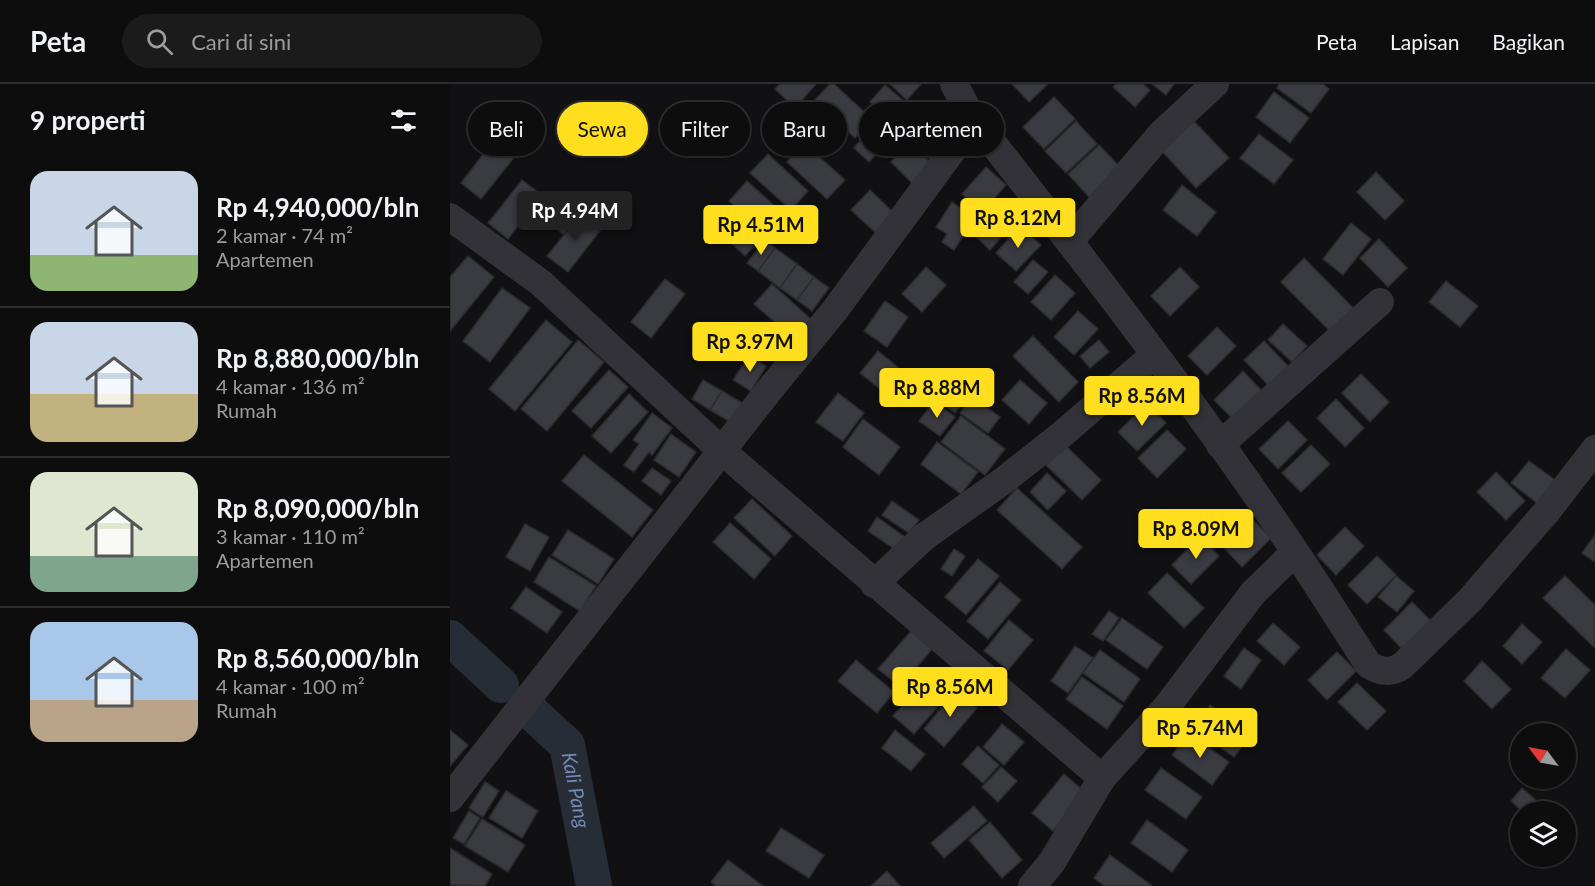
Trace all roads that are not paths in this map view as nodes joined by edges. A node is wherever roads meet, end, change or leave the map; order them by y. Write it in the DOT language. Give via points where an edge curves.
graph roads {
  1 [pos="954,84"];
  2 [pos="1215,84"];
  3 [pos="964,102"];
  4 [pos="949,156"];
  5 [pos="1003,156"];
  6 [pos="450,217"];
  7 [pos="1070,242"];
  8 [pos="1380,302"];
  9 [pos="1154,355"];
  10 [pos="1221,446"];
  11 [pos="1595,449"];
  12 [pos="723,452"];
  13 [pos="1295,552"];
  14 [pos="874,584"];
  15 [pos="1102,778"];
  16 [pos="450,798"];
  17 [pos="1032,886"];
  1 -- 3 [label="street"];
  2 -- 7 [label="street" via="1161,134"];
  4 -- 12 [label="street"];
  5 -- 7 [label="street"];
  6 -- 12 [label="street" via="541,283"];
  7 -- 9 [label="street"];
  8 -- 10 [label="street"];
  9 -- 10 [label="street"];
  9 -- 14 [label="street" via="1004,481 930,532"];
  10 -- 13 [label="street"];
  11 -- 13 [label="street" via="1470,600 1394,671 1386,672 1368,664"];
  12 -- 14 [label="street"];
  12 -- 16 [label="street"];
  13 -- 15 [label="street" via="1253,592 1165,709"];
  14 -- 15 [label="street"];
  15 -- 17 [label="street" via="1052,862"];
}
